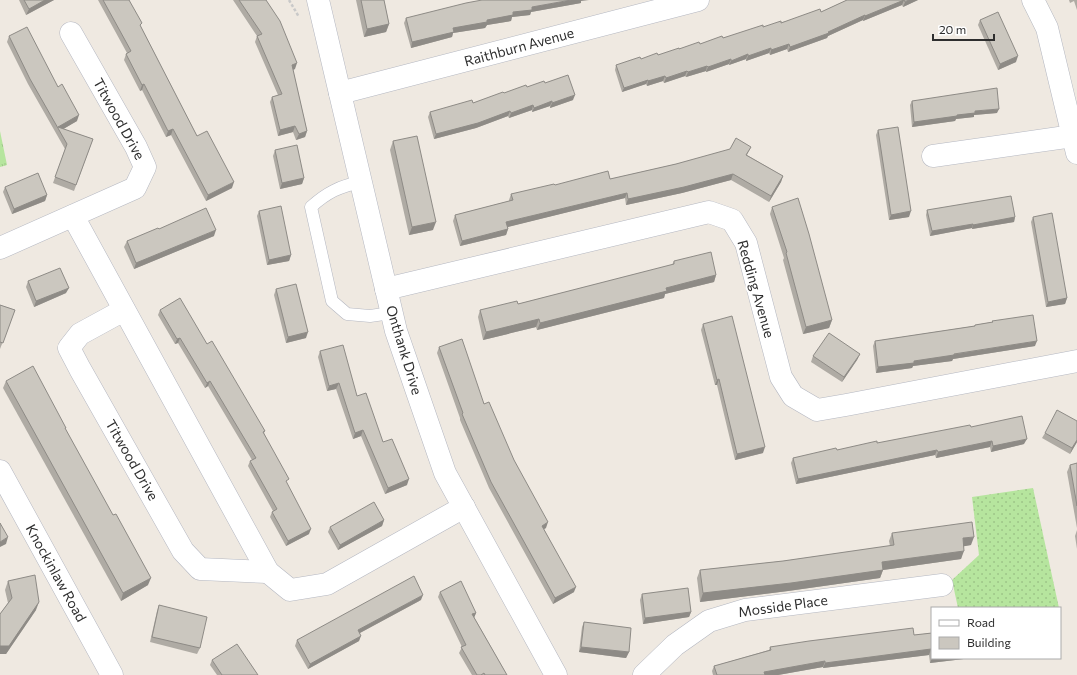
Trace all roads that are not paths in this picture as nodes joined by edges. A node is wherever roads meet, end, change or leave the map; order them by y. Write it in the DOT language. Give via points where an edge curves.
graph roads {
  1 [pos="318,0"];
  2 [pos="698,0"];
  3 [pos="1033,0"];
  4 [pos="71,32"];
  5 [pos="340,93"];
  6 [pos="1075,144"];
  7 [pos="933,156"];
  8 [pos="361,182"];
  9 [pos="73,216"];
  10 [pos="0,248"];
  11 [pos="386,289"];
  12 [pos="124,310"];
  13 [pos="391,312"];
  14 [pos="1077,362"];
  15 [pos="0,471"];
  16 [pos="464,507"];
  17 [pos="268,572"];
  18 [pos="942,585"];
  19 [pos="112,675"];
  20 [pos="556,675"];
  21 [pos="644,675"];
  1 -- 5 [label="street, Onthank Drive"];
  2 -- 5 [label="street, Raithburn Avenue"];
  3 -- 6 [label="street" via="1047,28"];
  4 -- 9 [label="street, Titwood Drive" via="145,167 135,188"];
  5 -- 8 [label="street, Onthank Drive"];
  6 -- 7 [label="street"];
  8 -- 11 [label="street, Onthank Drive"];
  8 -- 13 [label="lane" via="324,195 311,207 332,301 347,314 370,316"];
  9 -- 10 [label="street, Titwood Drive"];
  9 -- 12 [label="street"];
  11 -- 13 [label="street, Onthank Drive"];
  11 -- 14 [label="street, Redding Avenue" via="709,212 732,220 746,243 781,377 792,396 817,410"];
  12 -- 17 [label="street"];
  12 -- 17 [label="street, Titwood Drive" via="80,334 69,348 80,369 183,550 200,569"];
  13 -- 16 [label="street, Onthank Drive" via="445,473"];
  15 -- 19 [label="street, Knockinlaw Road"];
  16 -- 17 [label="street" via="328,584 290,590"];
  16 -- 20 [label="street, Onthank Drive"];
  18 -- 21 [label="street, Mosside Place" via="744,610 709,621 675,645"];
}
